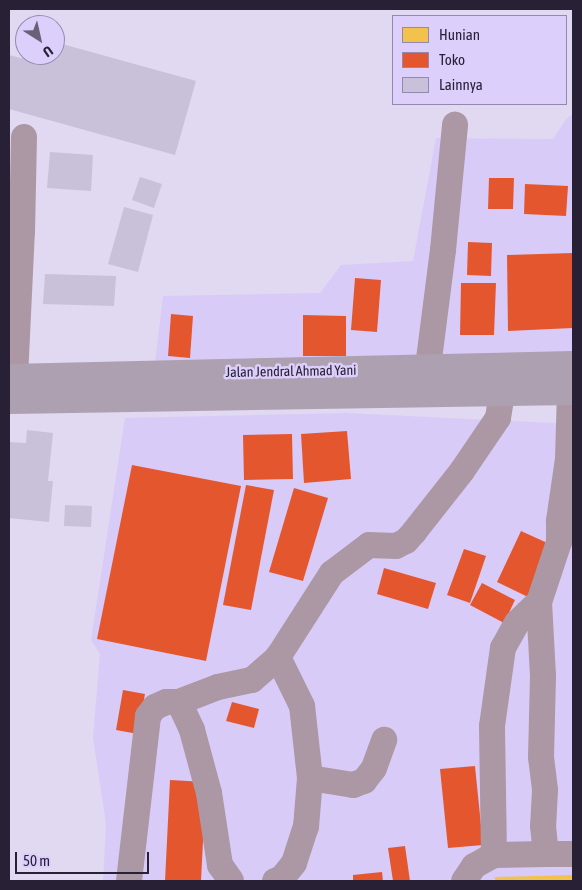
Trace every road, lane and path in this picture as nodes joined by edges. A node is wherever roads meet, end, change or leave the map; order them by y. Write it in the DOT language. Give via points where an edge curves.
graph roads {
  1 [pos="454,125"];
  2 [pos="24,137"];
  3 [pos="573,365"];
  4 [pos="428,367"];
  5 [pos="11,385"];
  6 [pos="502,392"];
  7 [pos="572,392"];
  8 [pos="570,459"];
  9 [pos="539,602"];
  10 [pos="278,658"];
  11 [pos="180,702"];
  12 [pos="384,740"];
  13 [pos="310,778"];
  14 [pos="546,854"];
  15 [pos="573,854"];
  16 [pos="494,855"];
  17 [pos="129,881"];
  18 [pos="231,881"];
  19 [pos="274,881"];
  20 [pos="464,881"];
  1 -- 4 [label="lane"];
  2 -- 5 [label="lane" via="22,232"];
  3 -- 4 [label="highway, Jalan Jendral Ahmad Yani"];
  4 -- 5 [label="highway, Jalan Jendral Ahmad Yani"];
  5 -- 6 [label="highway, Jalan Jendral Ahmad Yani"];
  6 -- 7 [label="highway, Jalan Jendral Ahmad Yani"];
  6 -- 10 [label="lane" via="498,418 414,532 396,546 369,545 332,573"];
  7 -- 8 [label="lane"];
  8 -- 9 [label="lane" via="559,521 559,542"];
  9 -- 14 [label="lane"];
  9 -- 16 [label="lane" via="517,623 504,648 492,726"];
  10 -- 11 [label="lane" via="252,680 218,686"];
  10 -- 13 [label="lane" via="302,706"];
  11 -- 17 [label="lane" via="166,702 148,716"];
  11 -- 18 [label="lane" via="192,730 210,793 220,865"];
  12 -- 13 [label="lane" via="374,768 364,781 353,785"];
  13 -- 19 [label="lane" via="306,827 294,863 282,878"];
  14 -- 15 [label="lane"];
  14 -- 16 [label="lane"];
  16 -- 20 [label="lane" via="474,866"];
}
